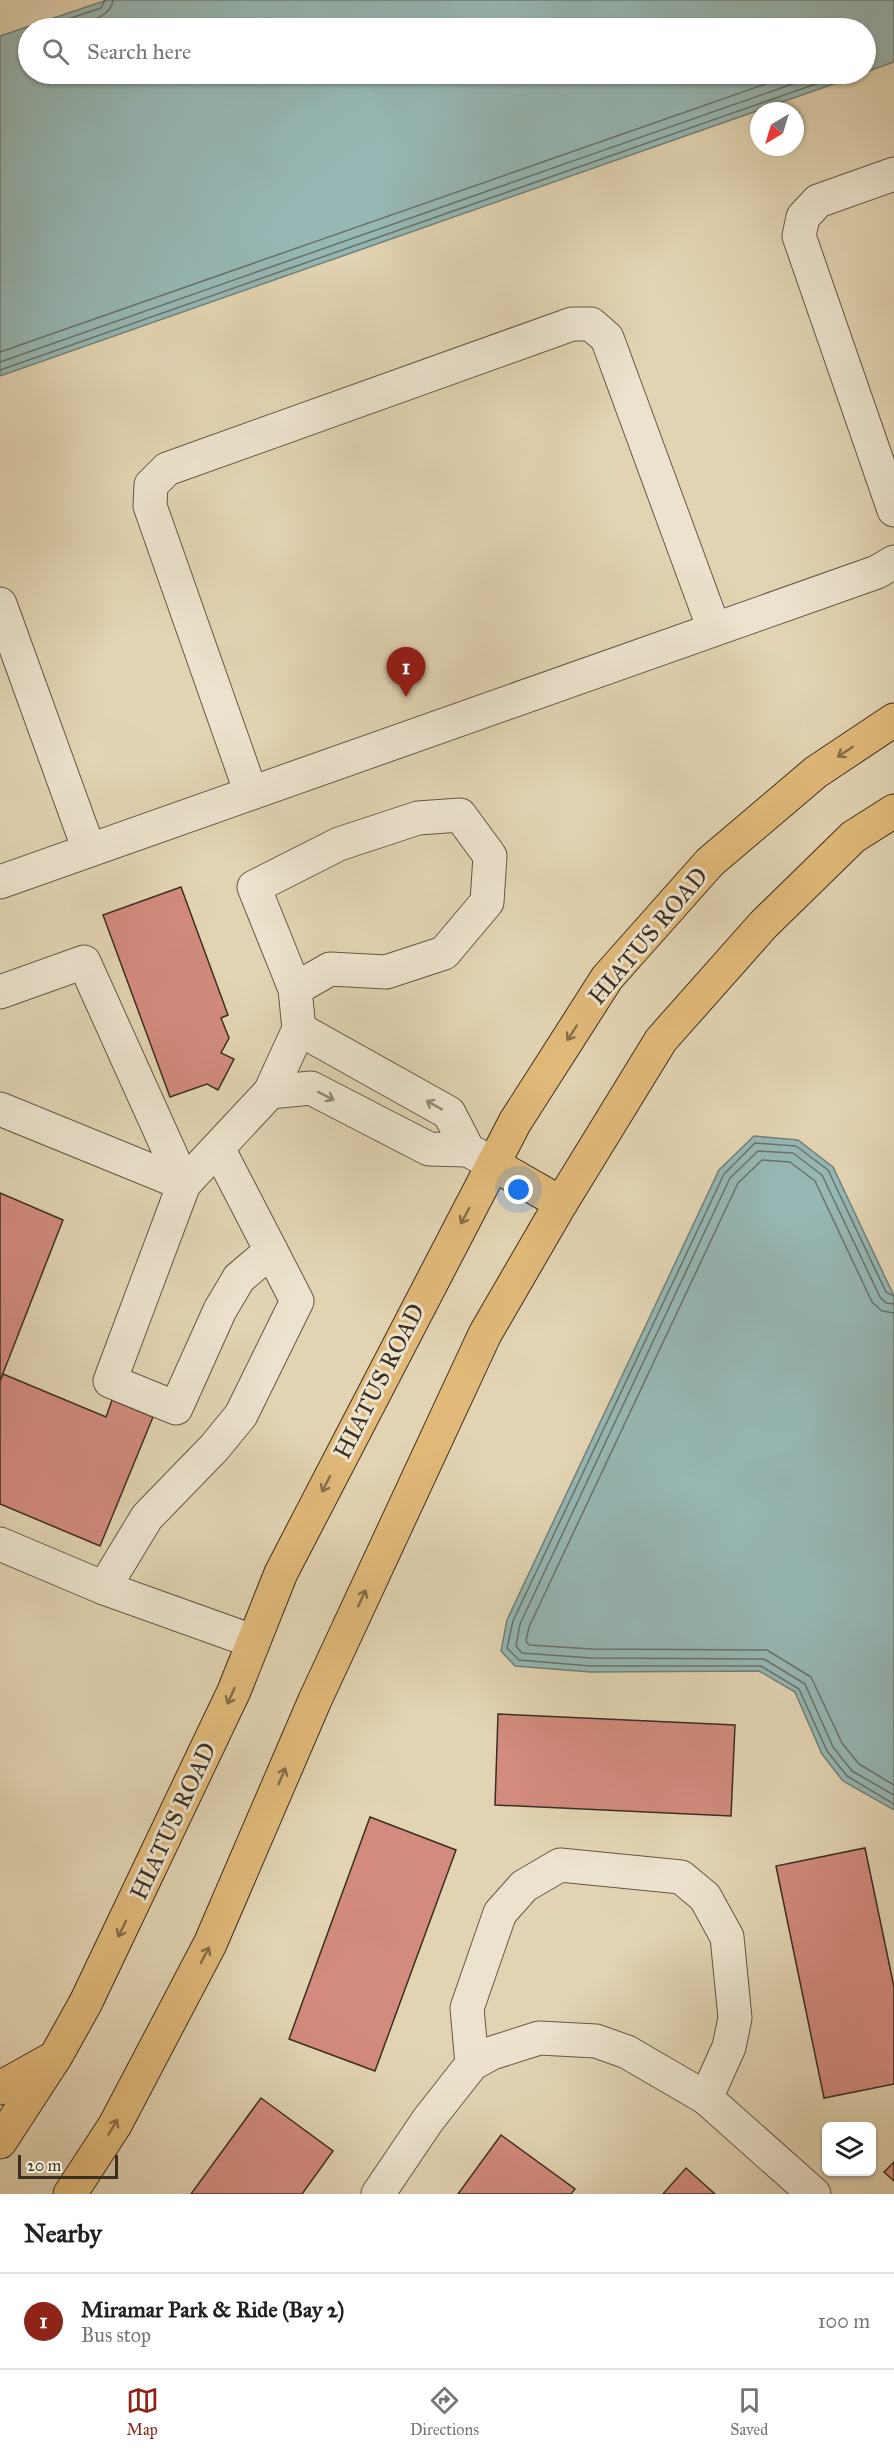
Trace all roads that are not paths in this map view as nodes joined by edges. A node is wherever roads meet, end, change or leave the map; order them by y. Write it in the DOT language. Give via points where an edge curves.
graph roads {
  1 [pos="894,174"];
  2 [pos="892,499"];
  3 [pos="894,562"];
  4 [pos="0,604"];
  5 [pos="714,629"];
  6 [pos="894,720"];
  7 [pos="251,793"];
  8 [pos="894,812"];
  9 [pos="89,850"];
  10 [pos="0,882"];
  11 [pos="295,989"];
  12 [pos="0,992"];
  13 [pos="299,1029"];
  14 [pos="270,1092"];
  15 [pos="0,1109"];
  16 [pos="218,1148"];
  17 [pos="481,1157"];
  18 [pos="184,1184"];
  19 [pos="561,1203"];
  20 [pos="271,1251"];
  21 [pos="0,1544"];
  22 [pos="104,1588"];
  23 [pos="252,1641"];
  24 [pos="56,2056"];
  25 [pos="472,2064"];
  26 [pos="0,2088"];
  27 [pos="706,2098"];
  28 [pos="0,2142"];
  29 [pos="70,2194"];
  30 [pos="378,2194"];
  31 [pos="814,2194"];
  1 -- 2 [label="street" via="818,201 802,217 799,236"];
  3 -- 5 [label="street" via="877,572"];
  4 -- 9 [label="street"];
  5 -- 7 [label="street"];
  5 -- 7 [label="street" via="607,338 591,324 572,324 167,469 151,485 150,506"];
  6 -- 17 [label="main road, HIATUS ROAD, one-way" via="816,772 710,862 607,978 514,1122"];
  7 -- 9 [label="street"];
  8 -- 19 [label="main road" via="853,837 763,925 662,1040"];
  9 -- 10 [label="street"];
  11 -- 11 [label="street" via="330,969 386,972 444,953 488,902 490,856 460,815 418,818 339,844 254,887"];
  11 -- 13 [label="street"];
  12 -- 18 [label="street" via="84,962"];
  13 -- 14 [label="street"];
  17 -- 13 [label="street, one-way" via="449,1113"];
  14 -- 16 [label="street"];
  14 -- 17 [label="street, one-way" via="311,1088 429,1149"];
  15 -- 18 [label="street"];
  16 -- 18 [label="street"];
  16 -- 20 [label="street"];
  17 -- 19 [label="main road"];
  17 -- 23 [label="main road, HIATUS ROAD, one-way" via="280,1572"];
  18 -- 20 [label="street" via="110,1381 176,1408 220,1310 239,1278"];
  29 -- 19 [label="main road, one-way" via="115,2125 210,1944 315,1700 480,1345"];
  20 -- 22 [label="street" via="297,1301 241,1415 147,1516"];
  21 -- 22 [label="street"];
  22 -- 23 [label="street"];
  23 -- 24 [label="main road, HIATUS ROAD, one-way" via="234,1691 135,1903"];
  24 -- 26 [label="main road"];
  24 -- 28 [label="main road, HIATUS ROAD"];
  25 -- 27 [label="street" via="492,2053 539,2038 596,2041 627,2052"];
  25 -- 27 [label="street" via="467,2008 500,1913 524,1886 560,1866 681,1877 705,1897 727,1937 735,2018 729,2047"];
  25 -- 30 [label="street"];
  27 -- 31 [label="street"];
}
